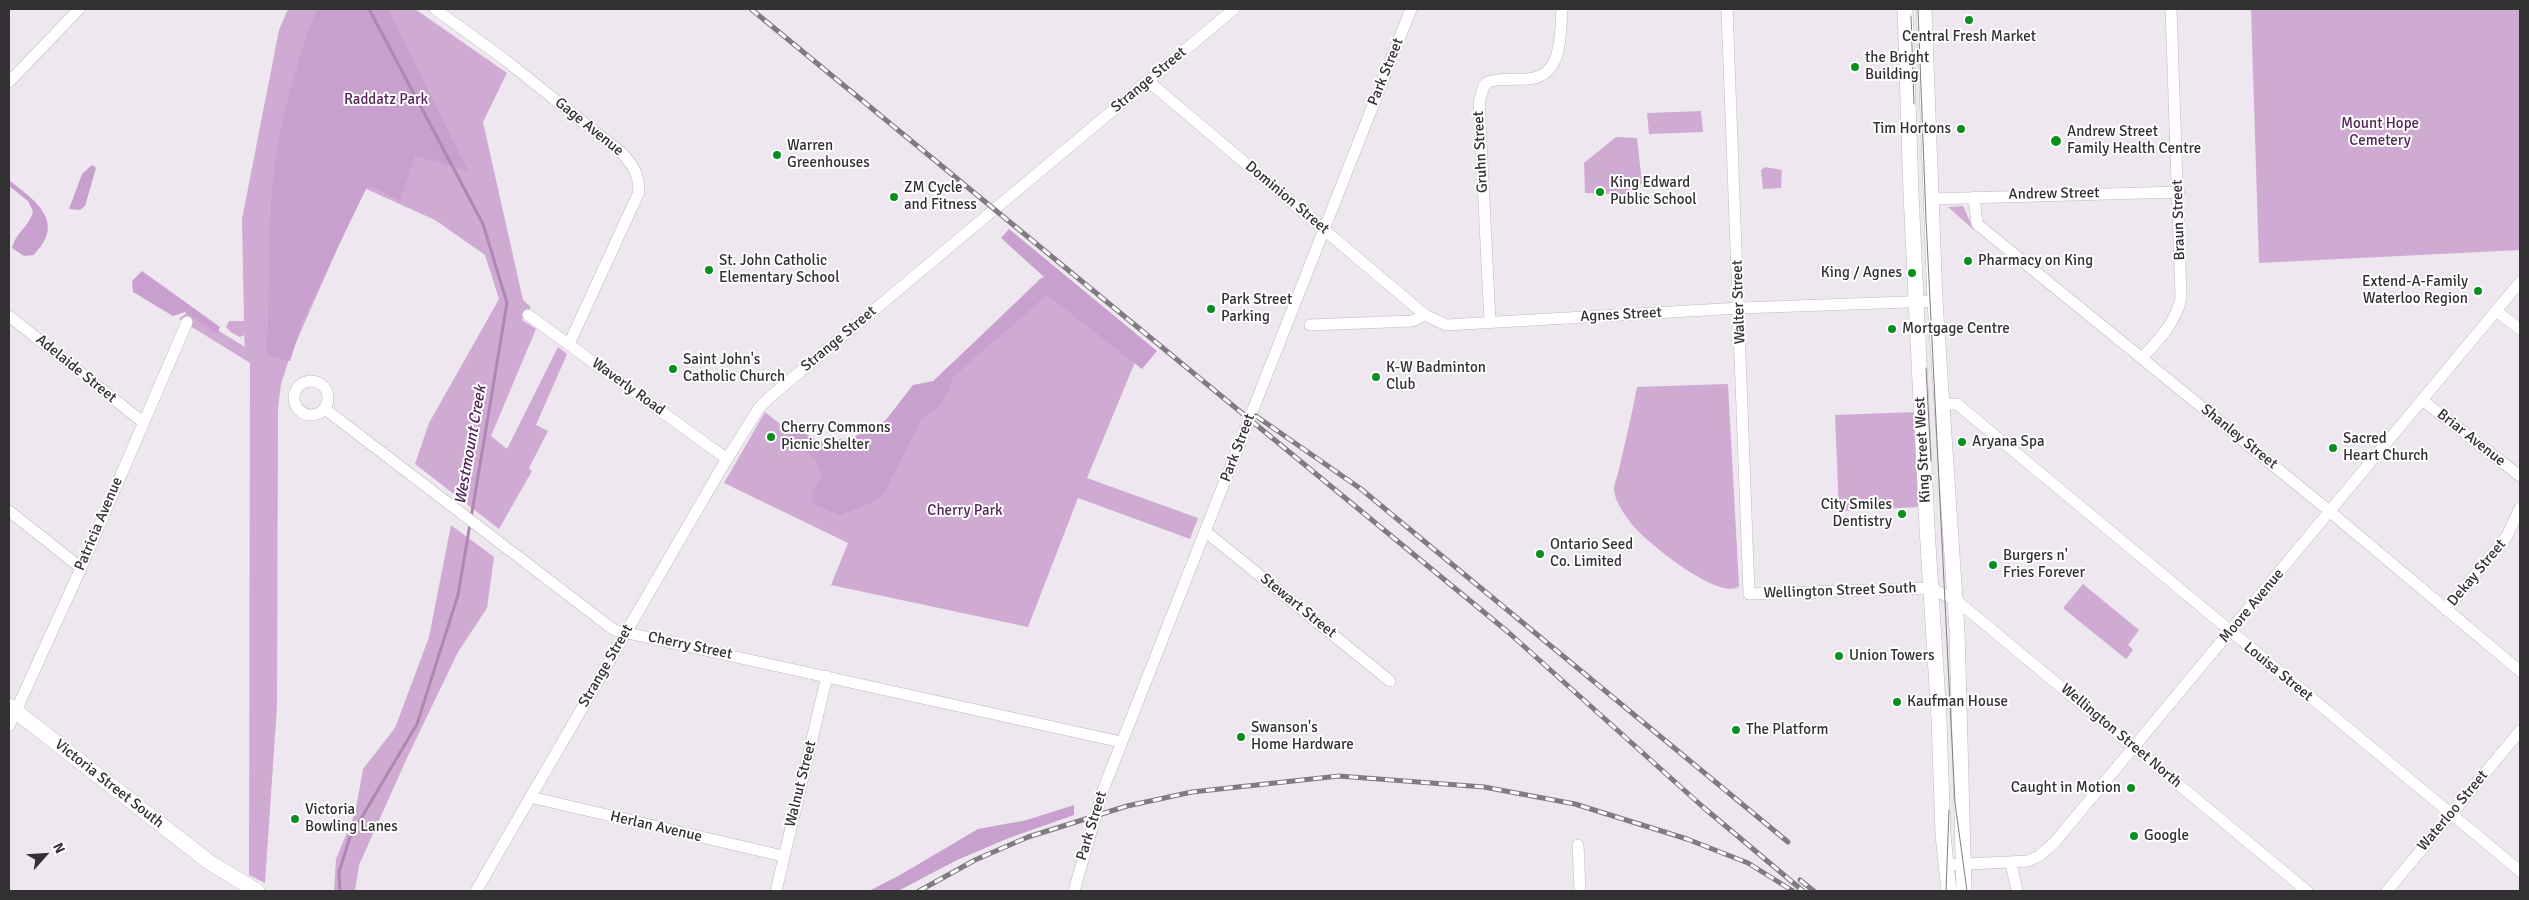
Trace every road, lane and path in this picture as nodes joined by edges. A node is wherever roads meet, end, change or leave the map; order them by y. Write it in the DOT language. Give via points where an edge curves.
graph roads {
  1 [pos="79,9"];
  2 [pos="435,9"];
  3 [pos="1234,9"];
  4 [pos="1411,9"];
  5 [pos="1562,9"];
  6 [pos="1726,9"];
  7 [pos="1904,9"];
  8 [pos="1924,9"];
  9 [pos="2171,9"];
  10 [pos="1148,81"];
  11 [pos="9,82"];
  12 [pos="2178,192"];
  13 [pos="1974,197"];
  14 [pos="1930,199"];
  15 [pos="1324,228"];
  16 [pos="2520,282"];
  17 [pos="1916,301"];
  18 [pos="1934,301"];
  19 [pos="1740,308"];
  20 [pos="2496,311"];
  21 [pos="528,315"];
  22 [pos="1425,315"];
  23 [pos="9,316"];
  24 [pos="187,322"];
  25 [pos="1490,322"];
  26 [pos="1310,326"];
  27 [pos="2520,330"];
  28 [pos="569,344"];
  29 [pos="2142,358"];
  30 [pos="2422,400"];
  31 [pos="1940,404"];
  32 [pos="325,409"];
  33 [pos="143,422"];
  34 [pos="727,459"];
  35 [pos="2520,476"];
  36 [pos="2520,508"];
  37 [pos="9,511"];
  38 [pos="2330,512"];
  39 [pos="1206,532"];
  40 [pos="81,568"];
  41 [pos="1930,588"];
  42 [pos="1749,594"];
  43 [pos="1956,600"];
  44 [pos="2446,610"];
  45 [pos="2230,632"];
  46 [pos="626,633"];
  47 [pos="2520,671"];
  48 [pos="827,676"];
  49 [pos="1390,681"];
  50 [pos="12,708"];
  51 [pos="9,726"];
  52 [pos="2520,731"];
  53 [pos="1122,742"];
  54 [pos="2135,747"];
  55 [pos="530,797"];
  56 [pos="2451,814"];
  57 [pos="1578,845"];
  58 [pos="783,856"];
  59 [pos="209,862"];
  60 [pos="1955,864"];
  61 [pos="2011,864"];
  62 [pos="2520,871"];
  63 [pos="240,891"];
  64 [pos="257,891"];
  65 [pos="476,891"];
  66 [pos="776,891"];
  67 [pos="1074,891"];
  68 [pos="1580,891"];
  69 [pos="1949,891"];
  70 [pos="1964,891"];
  71 [pos="2017,891"];
  72 [pos="2307,891"];
  73 [pos="2387,891"];
  1 -- 11 [label="street"];
  2 -- 28 [label="street, Gage Avenue" via="504,59 635,167 639,192"];
  3 -- 10 [label="street, Strange Street"];
  4 -- 15 [label="street, Park Street"];
  5 -- 25 [label="street, Gruhn Street" via="1554,66 1538,78 1488,82 1481,93"];
  6 -- 19 [label="street, Walter Street"];
  7 -- 17 [label="main road, King Street West"];
  8 -- 14 [label="main road, King Street West"];
  9 -- 12 [label="street, Braun Street"];
  10 -- 15 [label="street, Dominion Street"];
  10 -- 34 [label="street, Strange Street" via="770,397 759,408"];
  12 -- 13 [label="street, Andrew Street"];
  12 -- 29 [label="street, Braun Street" via="2181,281 2178,312"];
  13 -- 14 [label="street, Andrew Street"];
  13 -- 29 [label="street, Shanley Street" via="1977,224"];
  14 -- 18 [label="main road, King Street West"];
  15 -- 22 [label="street, Dominion Street"];
  15 -- 39 [label="street, Park Street"];
  16 -- 20 [label="street, Moore Avenue"];
  17 -- 18 [label="street, Agnes Street"];
  17 -- 19 [label="street, Agnes Street"];
  17 -- 41 [label="main road, King Street West"];
  18 -- 31 [label="main road, King Street West"];
  19 -- 25 [label="street, Agnes Street"];
  19 -- 42 [label="street, Walter Street"];
  20 -- 27 [label="street"];
  20 -- 30 [label="street, Moore Avenue"];
  21 -- 28 [label="street, Waverly Road"];
  22 -- 25 [label="street, Agnes Street" via="1446,325"];
  22 -- 26 [label="street" via="1412,321"];
  23 -- 33 [label="street, Adelaide Street"];
  24 -- 33 [label="street, Patricia Avenue"];
  28 -- 34 [label="street, Waverly Road"];
  29 -- 38 [label="street, Shanley Street"];
  30 -- 35 [label="street, Briar Avenue"];
  30 -- 38 [label="street, Moore Avenue"];
  31 -- 43 [label="main road, King Street West"];
  31 -- 45 [label="street, Louisa Street" via="1957,404"];
  32 -- 46 [label="street, Cherry Street" via="614,630"];
  33 -- 40 [label="street, Patricia Avenue"];
  34 -- 46 [label="street, Strange Street"];
  36 -- 44 [label="street, Dekay Street" via="2507,536"];
  37 -- 40 [label="street"];
  38 -- 44 [label="street, Shanley Street"];
  38 -- 45 [label="street, Moore Avenue"];
  39 -- 49 [label="street, Stewart Street"];
  39 -- 53 [label="street, Park Street"];
  40 -- 50 [label="street, Patricia Avenue"];
  41 -- 42 [label="street, Wellington Street South"];
  41 -- 43 [label="street, Wellington Street North"];
  41 -- 60 [label="main road, King Street West" via="1943,835"];
  43 -- 54 [label="street, Wellington Street North"];
  43 -- 60 [label="main road, King Street West"];
  44 -- 47 [label="street, Shanley Street"];
  45 -- 54 [label="street, Moore Avenue"];
  45 -- 56 [label="street, Louisa Street"];
  46 -- 48 [label="street, Cherry Street"];
  46 -- 55 [label="street, Strange Street"];
  48 -- 53 [label="street, Cherry Street"];
  48 -- 58 [label="street, Walnut Street"];
  50 -- 51 [label="street, Patricia Avenue"];
  50 -- 59 [label="main road, Victoria Street South"];
  52 -- 56 [label="street, Waterloo Street"];
  53 -- 67 [label="street, Park Street" via="1091,826"];
  54 -- 61 [label="street, Moore Avenue" via="2054,843 2039,856"];
  54 -- 72 [label="street, Wellington Street North"];
  55 -- 58 [label="street, Herlan Avenue"];
  55 -- 65 [label="street, Strange Street"];
  56 -- 62 [label="street, Louisa Street"];
  56 -- 73 [label="street, Waterloo Street"];
  57 -- 68 [label="street"];
  58 -- 66 [label="street, Walnut Street"];
  59 -- 63 [label="main road, Victoria Street South"];
  59 -- 64 [label="main road, Victoria Street South"];
  60 -- 61 [label="street, Moore Avenue"];
  60 -- 69 [label="main road, King Street West"];
  60 -- 70 [label="main road, King Street West"];
  61 -- 71 [label="street"];
}
